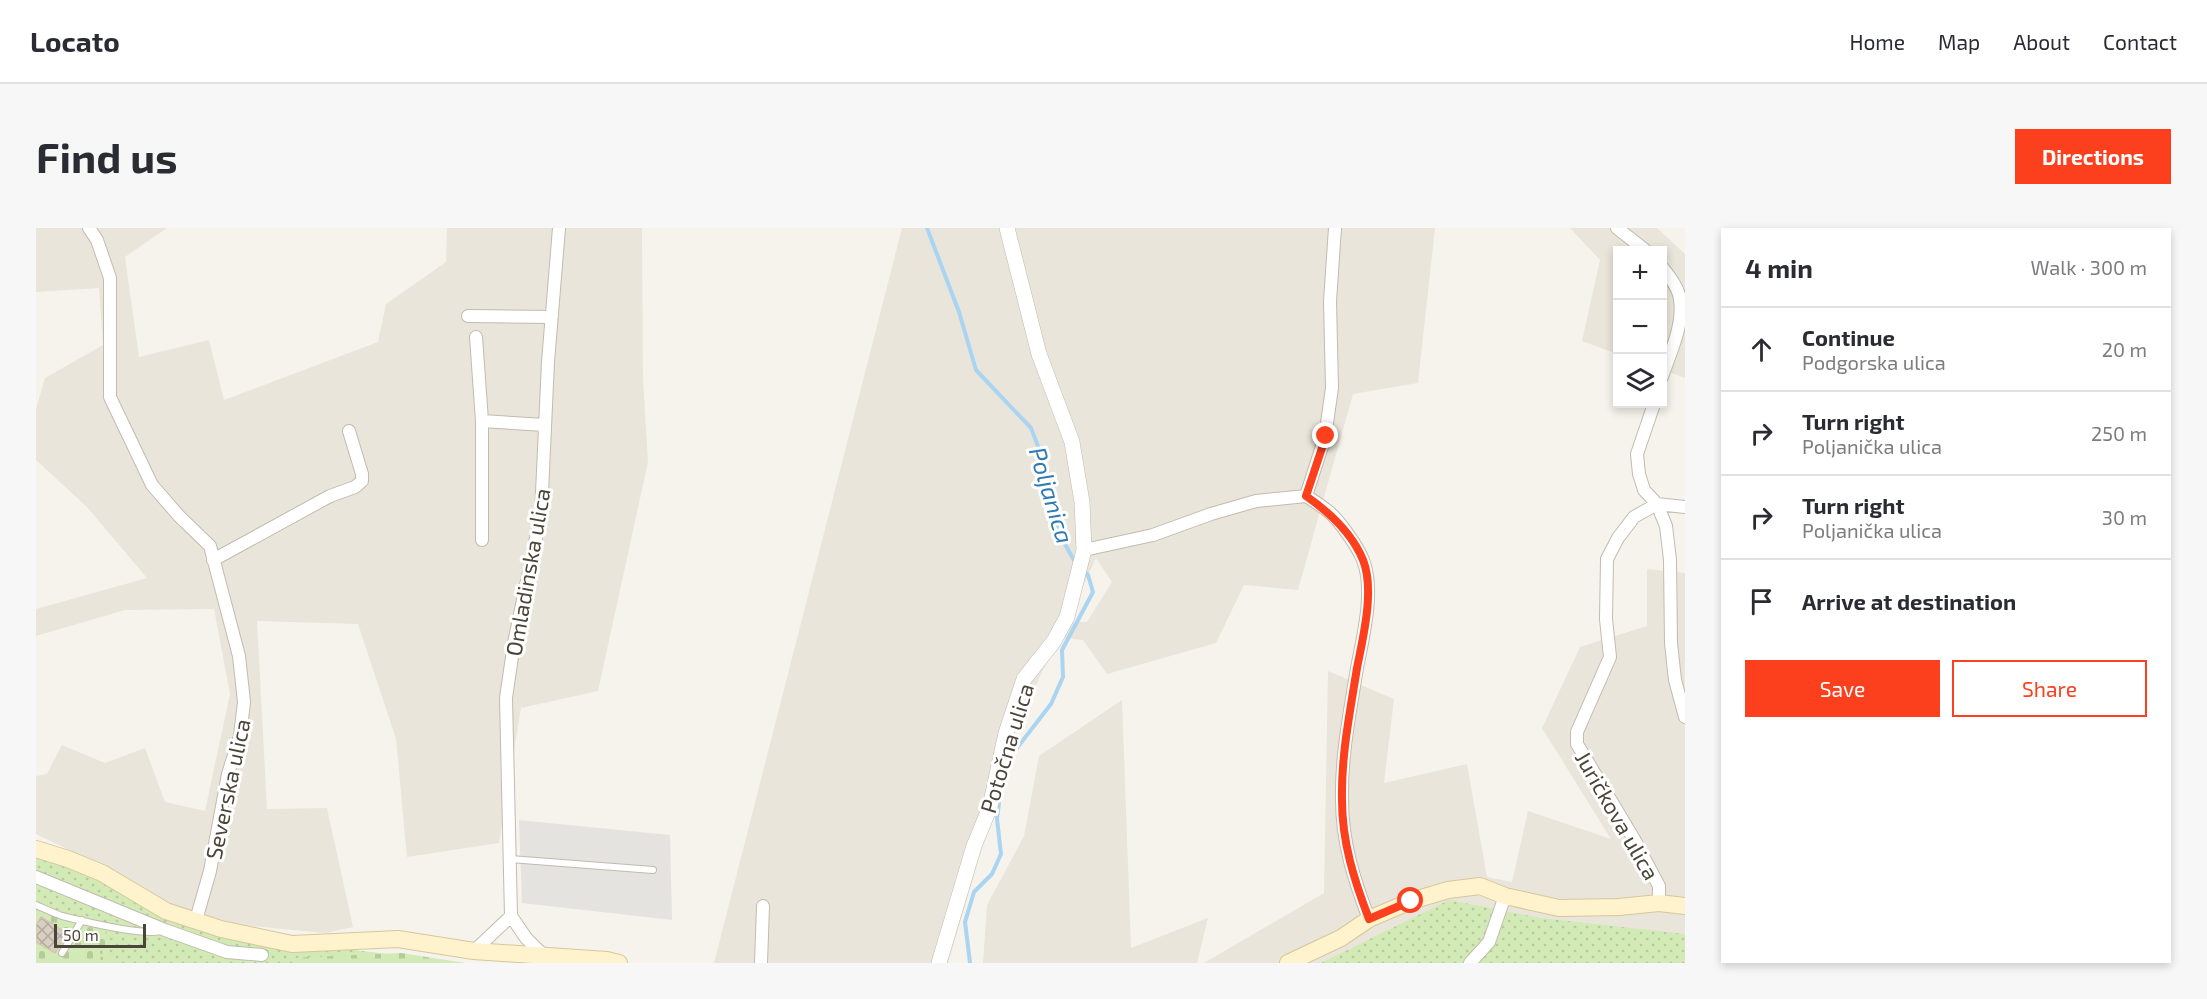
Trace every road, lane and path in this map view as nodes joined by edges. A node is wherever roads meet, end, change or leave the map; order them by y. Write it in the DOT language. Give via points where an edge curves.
graph roads {
  1 [pos="89,228"];
  2 [pos="560,228"];
  3 [pos="1006,228"];
  4 [pos="1335,228"];
  5 [pos="1617,228"];
  6 [pos="1640,246"];
  7 [pos="1667,274"];
  8 [pos="468,316"];
  9 [pos="552,317"];
  10 [pos="476,337"];
  11 [pos="1667,362"];
  12 [pos="1653,408"];
  13 [pos="482,421"];
  14 [pos="545,425"];
  15 [pos="349,431"];
  16 [pos="1306,496"];
  17 [pos="1657,504"];
  18 [pos="1685,507"];
  19 [pos="482,540"];
  20 [pos="1083,554"];
  21 [pos="213,560"];
  22 [pos="1685,717"];
  23 [pos="36,849"];
  24 [pos="510,859"];
  25 [pos="652,870"];
  26 [pos="36,877"];
  27 [pos="1505,896"];
  28 [pos="1659,903"];
  29 [pos="36,905"];
  30 [pos="763,906"];
  31 [pos="1685,906"];
  32 [pos="511,916"];
  33 [pos="1369,919"];
  34 [pos="82,920"];
  35 [pos="196,920"];
  36 [pos="86,930"];
  37 [pos="165,930"];
  38 [pos="263,952"];
  39 [pos="62,953"];
  40 [pos="478,956"];
  41 [pos="546,957"];
  42 [pos="102,963"];
  43 [pos="619,963"];
  44 [pos="761,963"];
  45 [pos="939,963"];
  46 [pos="1287,963"];
  47 [pos="1470,963"];
  1 -- 21 [label="street, Severska ulica" via="110,278 110,398 152,485 210,546"];
  2 -- 9 [label="street, Omladinska ulica"];
  3 -- 20 [label="street, Potočna ulica" via="1039,354 1072,442 1082,502"];
  4 -- 16 [label="street" via="1330,301 1332,388 1326,436"];
  5 -- 6 [label="street"];
  7 -- 11 [label="street" via="1680,299 1678,329"];
  8 -- 9 [label="street"];
  9 -- 14 [label="street, Omladinska ulica"];
  10 -- 13 [label="street"];
  12 -- 17 [label="street" via="1638,454 1644,490"];
  13 -- 14 [label="street"];
  13 -- 19 [label="street"];
  14 -- 24 [label="street, Omladinska ulica" via="541,514 506,698"];
  15 -- 21 [label="street" via="362,482"];
  16 -- 20 [label="street" via="1256,501 1153,536"];
  16 -- 33 [label="street" via="1330,513 1351,541 1363,560 1368,583 1345,745 1342,800 1345,844"];
  17 -- 18 [label="street"];
  17 -- 22 [label="street" via="1666,526 1671,643"];
  17 -- 28 [label="street, Juričkova ulica" via="1634,517 1607,559 1610,657 1577,732 1577,744 1659,886"];
  20 -- 45 [label="street, Potočna ulica" via="1067,617 1024,679 1006,733 990,807 974,846"];
  21 -- 35 [label="street, Severska ulica" via="239,656 244,702 240,736"];
  23 -- 35 [label="main road" via="102,873 166,911"];
  24 -- 25 [label="lane"];
  24 -- 32 [label="street, Omladinska ulica"];
  26 -- 37 [label="street"];
  27 -- 28 [label="main road" via="1558,908"];
  27 -- 33 [label="main road" via="1480,886 1448,890"];
  27 -- 47 [label="street" via="1489,942"];
  28 -- 31 [label="main road"];
  29 -- 34 [label="lane"];
  30 -- 44 [label="street"];
  32 -- 40 [label="street"];
  32 -- 41 [label="street" via="525,938"];
  33 -- 46 [label="main road" via="1341,938"];
  34 -- 37 [label="lane" via="136,930"];
  34 -- 39 [label="lane"];
  35 -- 38 [label="main road"];
  36 -- 42 [label="path" via="101,946"];
  37 -- 38 [label="street" via="227,952"];
  38 -- 40 [label="main road" via="292,944 398,939"];
  40 -- 41 [label="main road"];
  41 -- 43 [label="main road"];
}
